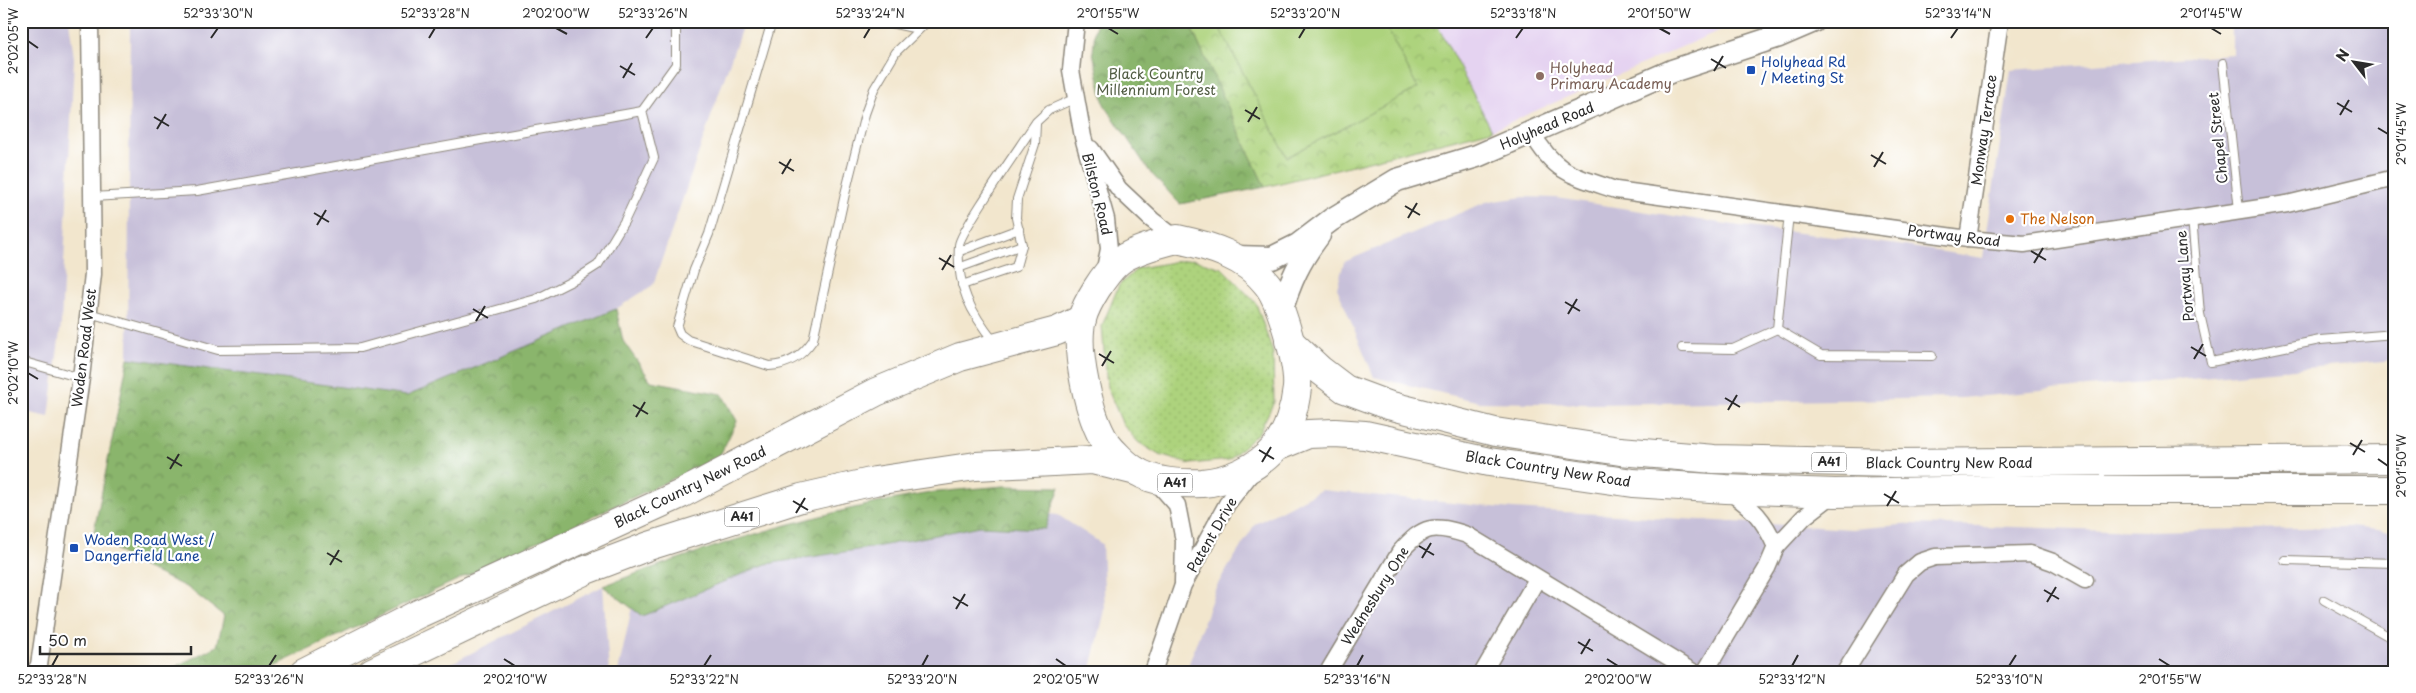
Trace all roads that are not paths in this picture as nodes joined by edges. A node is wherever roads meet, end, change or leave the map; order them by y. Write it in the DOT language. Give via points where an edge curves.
graph roads {
  1 [pos="90,21"];
  2 [pos="676,21"];
  3 [pos="772,21"];
  4 [pos="880,21"];
  5 [pos="928,21"];
  6 [pos="1076,21"];
  7 [pos="1814,21"];
  8 [pos="2000,21"];
  9 [pos="1776,28"];
  10 [pos="918,29"];
  11 [pos="2223,63"];
  12 [pos="1076,98"];
  13 [pos="642,110"];
  14 [pos="1036,122"];
  15 [pos="1532,133"];
  16 [pos="1083,136"];
  17 [pos="2395,178"];
  18 [pos="92,197"];
  19 [pos="2239,210"];
  20 [pos="1789,214"];
  21 [pos="2192,217"];
  22 [pos="1331,220"];
  23 [pos="1019,229"];
  24 [pos="1177,239"];
  25 [pos="1968,239"];
  26 [pos="1022,245"];
  27 [pos="960,251"];
  28 [pos="1235,257"];
  29 [pos="960,267"];
  30 [pos="1102,281"];
  31 [pos="962,285"];
  32 [pos="1281,312"];
  33 [pos="89,313"];
  34 [pos="1082,319"];
  35 [pos="1778,329"];
  36 [pos="2395,334"];
  37 [pos="1289,342"];
  38 [pos="999,348"];
  39 [pos="1682,348"];
  40 [pos="1932,356"];
  41 [pos="21,361"];
  42 [pos="81,378"];
  43 [pos="1268,454"];
  44 [pos="2395,459"];
  45 [pos="1145,475"];
  46 [pos="1726,490"];
  47 [pos="2389,492"];
  48 [pos="1835,493"];
  49 [pos="1776,547"];
  50 [pos="2285,560"];
  51 [pos="2395,563"];
  52 [pos="1536,579"];
  53 [pos="2085,580"];
  54 [pos="1183,585"];
  55 [pos="2324,600"];
  56 [pos="2395,640"];
  57 [pos="35,672"];
  58 [pos="304,672"];
  59 [pos="372,672"];
  60 [pos="1153,672"];
  61 [pos="1328,672"];
  62 [pos="1483,672"];
  63 [pos="1693,672"];
  64 [pos="1705,672"];
  65 [pos="1845,672"];
  1 -- 18 [label="street, Woden Road West"];
  2 -- 13 [label="lane" via="676,64"];
  3 -- 10 [label="lane" via="710,234 694,270 677,327 688,340 769,366 801,356 813,340 865,114 886,66"];
  4 -- 10 [label="lane"];
  5 -- 10 [label="lane"];
  6 -- 12 [label="street, Bilston Road" via="1071,70"];
  7 -- 9 [label="street, Holyhead Road"];
  8 -- 25 [label="street, Monway Terrace"];
  9 -- 15 [label="street, Holyhead Road"];
  11 -- 19 [label="lane, Chapel Street"];
  12 -- 14 [label="lane" via="1049,110"];
  12 -- 16 [label="street, Bilston Road"];
  13 -- 18 [label="lane" via="196,191"];
  13 -- 33 [label="lane" via="654,158 626,220 598,265 576,280 536,299 360,348 218,350"];
  14 -- 23 [label="lane" via="1035,144 1017,199"];
  14 -- 27 [label="lane" via="969,226 959,244"];
  15 -- 20 [label="street, Portway Road" via="1544,155 1558,167 1576,177 1616,190"];
  15 -- 22 [label="street, Holyhead Road" via="1477,156 1405,195 1352,207"];
  16 -- 24 [label="street, Bilston Road" via="1119,189"];
  16 -- 30 [label="street, Bilston Road" via="1109,237"];
  17 -- 19 [label="street, Portway Road" via="2287,204"];
  18 -- 33 [label="street, Woden Road West" via="93,274"];
  19 -- 21 [label="street, Portway Road"];
  20 -- 25 [label="street, Portway Road"];
  20 -- 35 [label="lane"];
  21 -- 25 [label="street, Portway Road" via="2024,244"];
  21 -- 36 [label="lane, Portway Lane" via="2200,314 2210,362 2320,340"];
  22 -- 28 [label="street, Holyhead Road" via="1272,258"];
  22 -- 32 [label="street, Holyhead Road" via="1307,250 1290,281"];
  23 -- 26 [label="lane"];
  23 -- 27 [label="lane"];
  24 -- 28 [label="highway" via="1209,246"];
  24 -- 30 [label="highway" via="1159,243 1118,261"];
  26 -- 29 [label="lane"];
  26 -- 31 [label="lane" via="1016,266"];
  27 -- 29 [label="lane"];
  28 -- 32 [label="highway" via="1267,284"];
  29 -- 31 [label="lane"];
  30 -- 34 [label="highway"];
  31 -- 38 [label="lane" via="976,319"];
  32 -- 37 [label="highway"];
  33 -- 42 [label="street, Woden Road West"];
  34 -- 38 [label="highway, Black Country New Road" via="1057,331"];
  34 -- 45 [label="highway" via="1079,354 1097,425 1107,443"];
  35 -- 39 [label="lane" via="1733,349"];
  35 -- 40 [label="lane" via="1821,355"];
  37 -- 43 [label="highway" via="1297,387 1285,430"];
  37 -- 44 [label="highway, Black Country New Road / A41" via="1346,389 1388,405 1495,432 1620,451 1714,459 1844,462"];
  38 -- 58 [label="highway, Black Country New Road" via="960,357 876,392 681,494 418,614"];
  41 -- 42 [label="lane"];
  42 -- 57 [label="street, Woden Road West"];
  43 -- 45 [label="highway, A41" via="1235,476 1211,482 1181,484"];
  43 -- 46 [label="highway, Black Country New Road / A41" via="1308,434 1335,432 1499,464 1633,483"];
  43 -- 54 [label="street, Patent Drive" via="1227,504"];
  45 -- 54 [label="street, Patent Drive" via="1177,505 1184,541"];
  45 -- 59 [label="highway, A41" via="1092,460 976,466 875,481 801,498 649,546 586,570"];
  46 -- 48 [label="highway, Black Country New Road / A41"];
  46 -- 49 [label="street" via="1758,514"];
  47 -- 48 [label="highway, Black Country New Road / A41" via="1994,490"];
  48 -- 49 [label="street" via="1796,524"];
  49 -- 64 [label="street" via="1767,568"];
  50 -- 51 [label="lane"];
  52 -- 61 [label="street, Wednesbury One" via="1467,535 1444,528 1427,528 1412,537 1400,552"];
  52 -- 62 [label="street"];
  52 -- 63 [label="street, Wednesbury One"];
  53 -- 65 [label="street" via="2053,562 2030,554 1935,557 1920,562 1906,574"];
  54 -- 60 [label="street, Patent Drive"];
  55 -- 56 [label="lane"];
}
